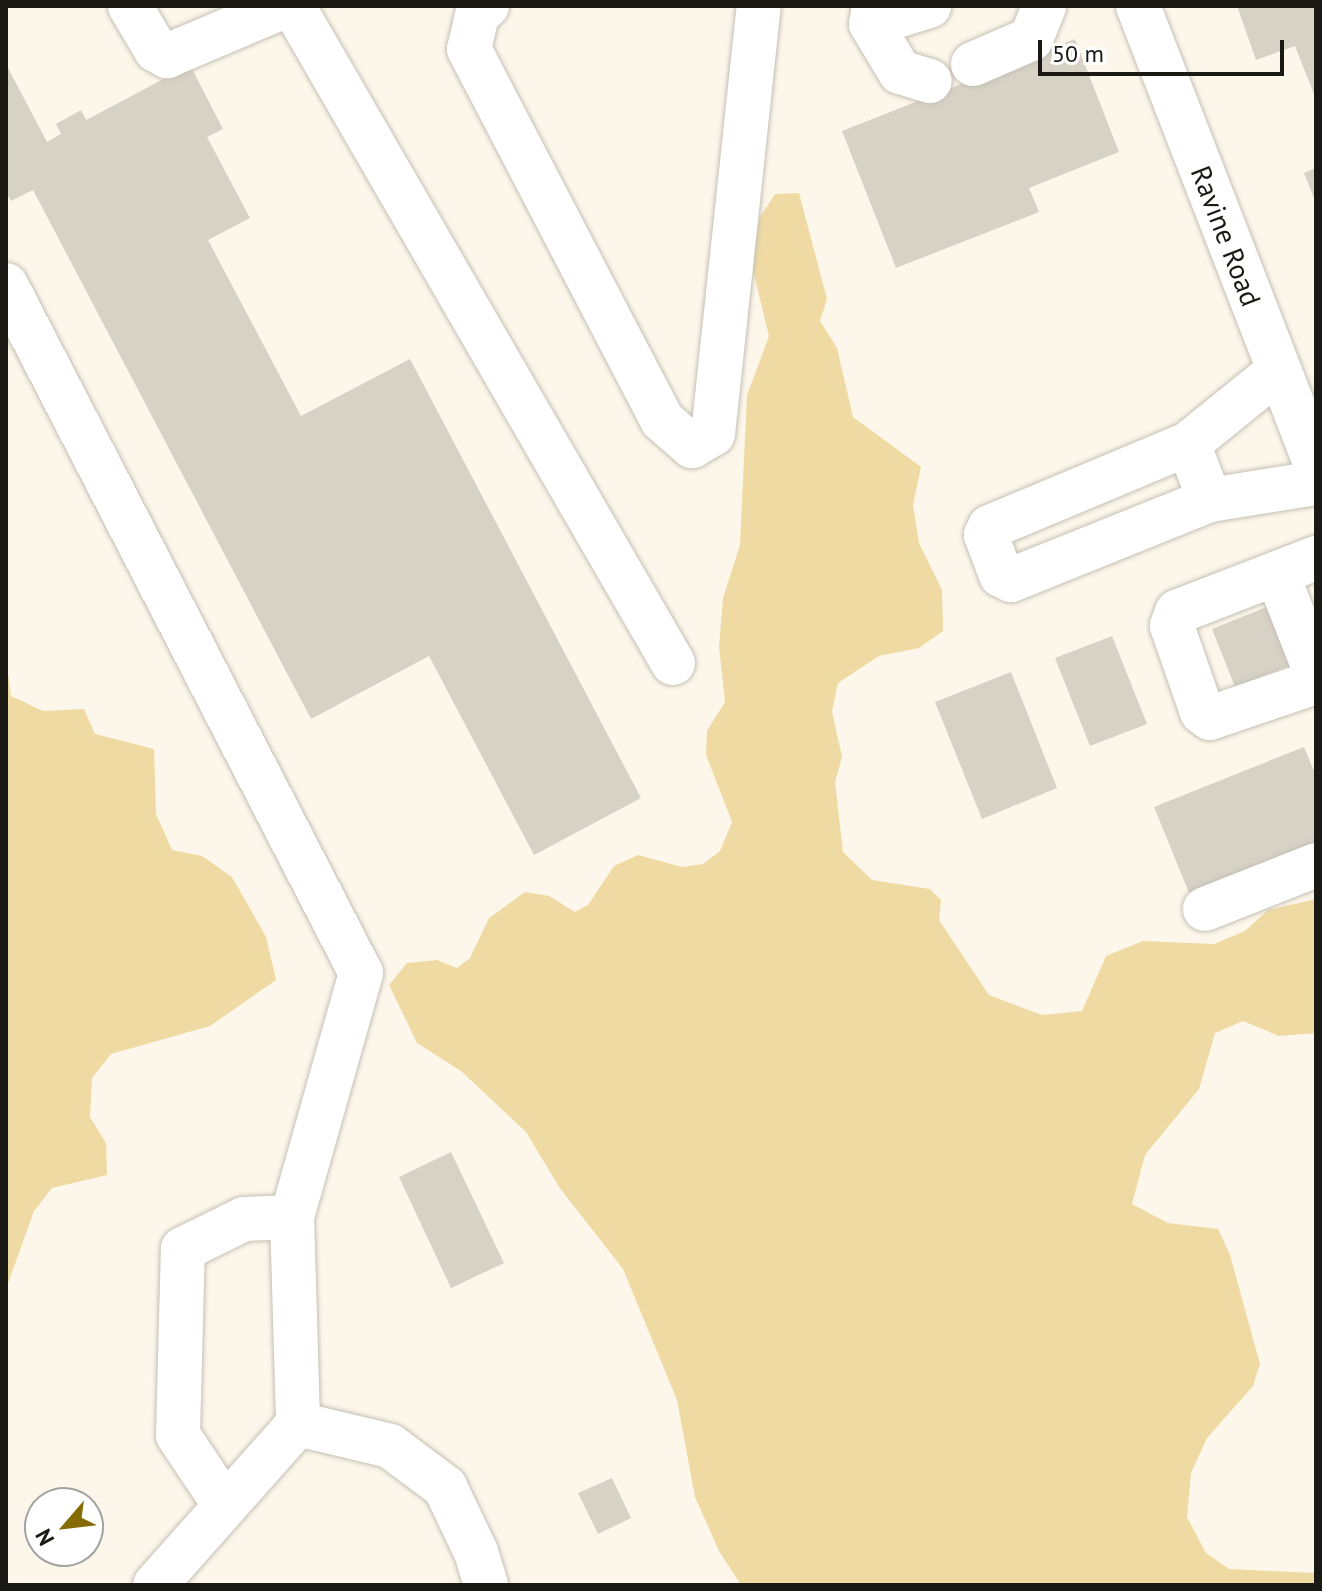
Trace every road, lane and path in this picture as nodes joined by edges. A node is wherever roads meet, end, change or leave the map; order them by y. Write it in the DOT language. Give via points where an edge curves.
graph roads {
  1 [pos="130,6"];
  2 [pos="285,6"];
  3 [pos="293,6"];
  4 [pos="487,6"];
  5 [pos="759,6"];
  6 [pos="929,6"];
  7 [pos="1044,6"];
  8 [pos="1138,6"];
  9 [pos="873,15"];
  10 [pos="973,64"];
  11 [pos="930,81"];
  12 [pos="6,285"];
  13 [pos="1278,371"];
  14 [pos="1188,444"];
  15 [pos="1316,464"];
  16 [pos="1316,483"];
  17 [pos="1210,500"];
  18 [pos="1296,566"];
  19 [pos="673,663"];
  20 [pos="1316,673"];
  21 [pos="1316,682"];
  22 [pos="1316,865"];
  23 [pos="1205,909"];
  24 [pos="292,1217"];
  25 [pos="298,1424"];
  26 [pos="224,1504"];
  27 [pos="155,1585"];
  28 [pos="486,1585"];
  1 -- 2 [label="street" via="156,50 167,56"];
  3 -- 19 [label="street"];
  4 -- 5 [label="street" via="477,15 469,49 662,420 692,446 713,434"];
  6 -- 9 [label="street"];
  7 -- 10 [label="street" via="1031,39"];
  8 -- 13 [label="street, Ravine Road"];
  9 -- 11 [label="street" via="900,72"];
  12 -- 24 [label="street" via="361,973"];
  13 -- 14 [label="street"];
  13 -- 15 [label="street, Ravine Road"];
  14 -- 17 [label="street"];
  14 -- 17 [label="street" via="990,527 986,535 1001,575 1011,580"];
  16 -- 17 [label="street"];
  18 -- 20 [label="street"];
  18 -- 21 [label="street" via="1172,617 1202,712 1216,719"];
  22 -- 23 [label="street"];
  24 -- 25 [label="street"];
  24 -- 26 [label="street" via="244,1219 183,1249 178,1435"];
  25 -- 26 [label="street"];
  25 -- 28 [label="street" via="390,1446 445,1487"];
  26 -- 27 [label="street"];
}
